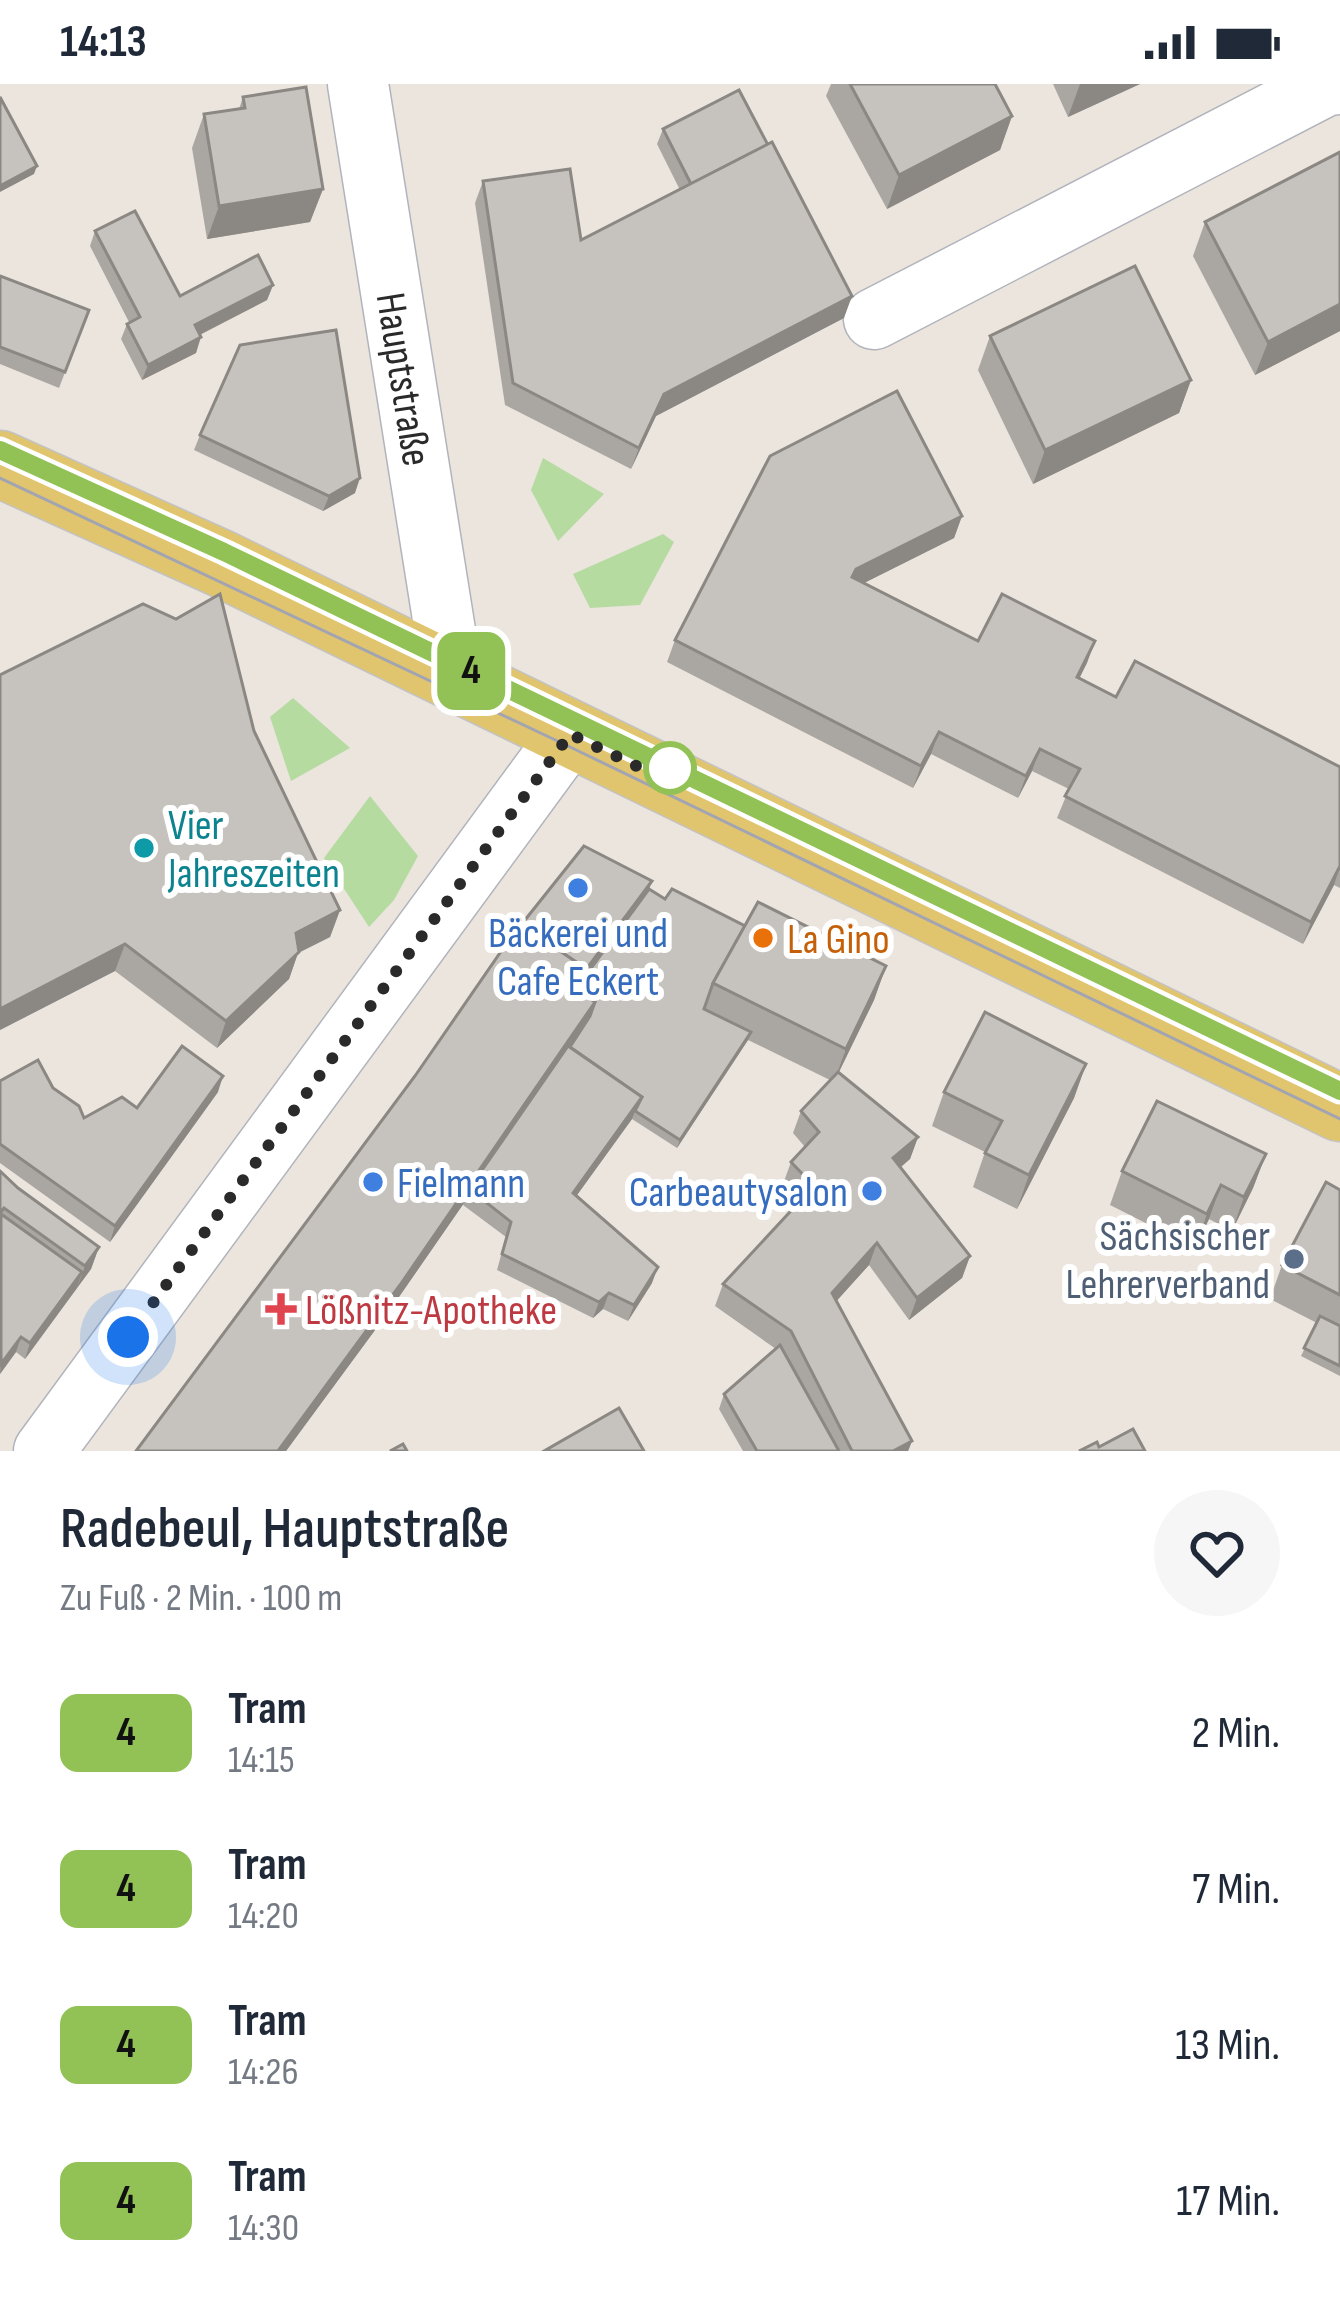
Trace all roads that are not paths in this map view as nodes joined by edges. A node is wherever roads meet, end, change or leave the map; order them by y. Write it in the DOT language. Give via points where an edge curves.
graph roads {
  1 [pos="358,84"];
  2 [pos="1339,84"];
  3 [pos="874,319"];
  4 [pos="0,464"];
  5 [pos="452,675"];
  6 [pos="570,734"];
  7 [pos="1340,1108"];
  8 [pos="44,1451"];
  1 -- 5 [label="street, Hauptstraße"];
  2 -- 3 [label="street"];
  4 -- 5 [label="main road"];
  5 -- 6 [label="main road"];
  6 -- 7 [label="main road"];
  6 -- 8 [label="street"];
}
